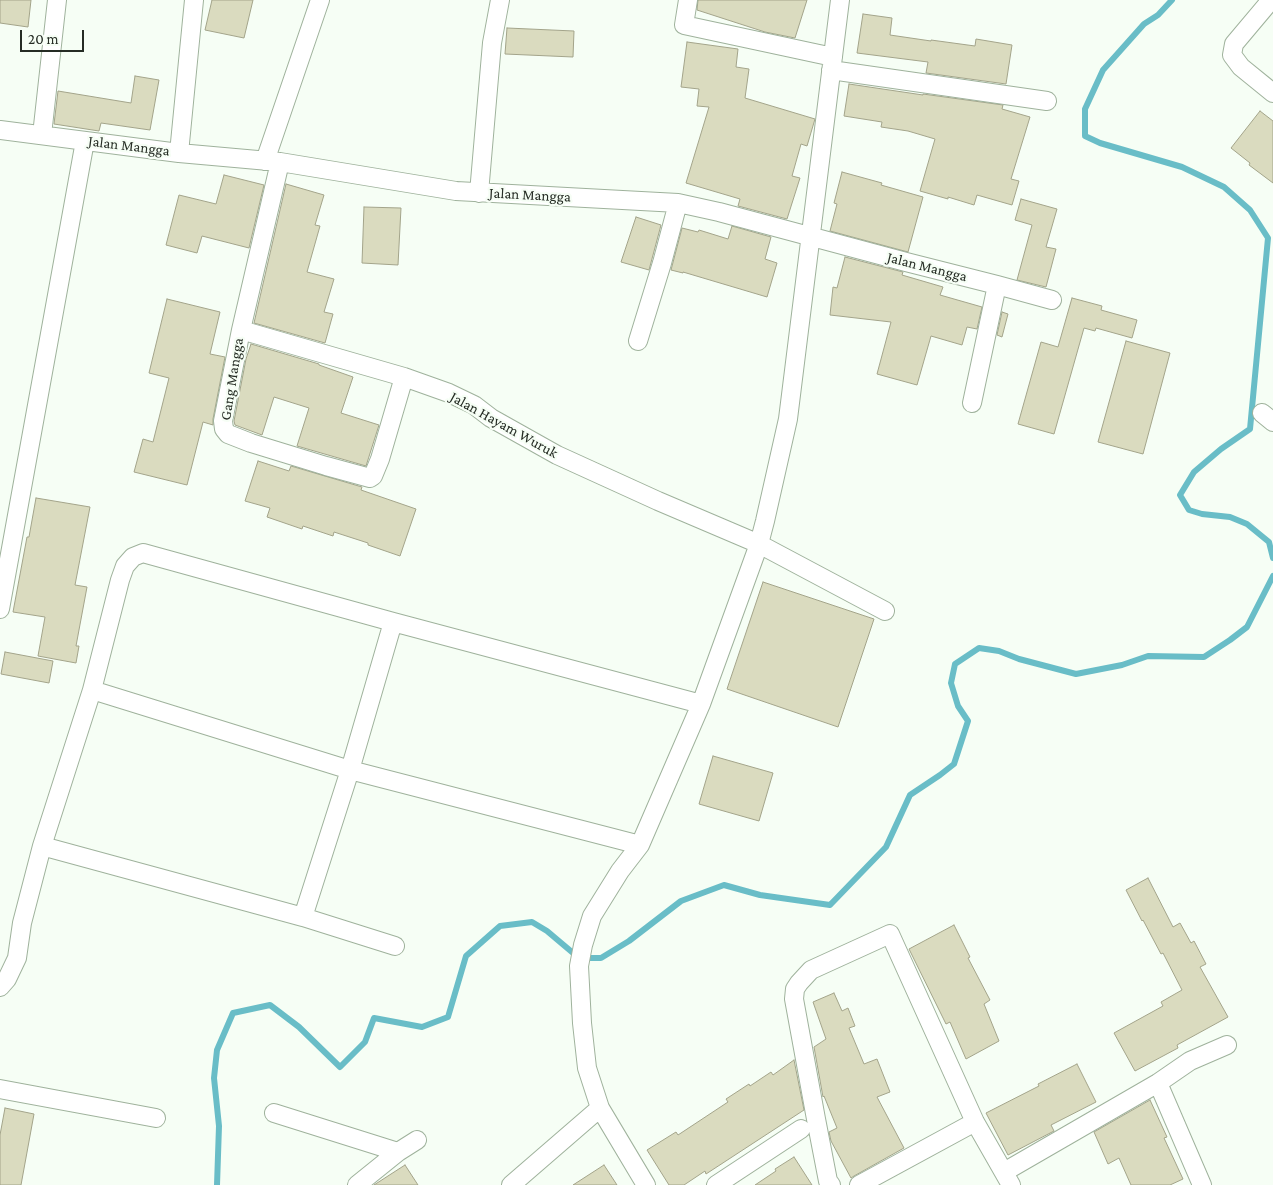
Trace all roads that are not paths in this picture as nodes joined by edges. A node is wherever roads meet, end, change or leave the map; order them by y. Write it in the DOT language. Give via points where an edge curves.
graph roads {
  1 [pos="57,0"];
  2 [pos="194,0"];
  3 [pos="320,0"];
  4 [pos="500,0"];
  5 [pos="688,0"];
  6 [pos="840,0"];
  7 [pos="1271,0"];
  8 [pos="832,63"];
  9 [pos="1273,93"];
  10 [pos="1047,102"];
  11 [pos="0,130"];
  12 [pos="42,136"];
  13 [pos="85,141"];
  14 [pos="179,153"];
  15 [pos="272,162"];
  16 [pos="479,193"];
  17 [pos="678,203"];
  18 [pos="811,237"];
  19 [pos="997,285"];
  20 [pos="1052,300"];
  21 [pos="241,330"];
  22 [pos="638,341"];
  23 [pos="404,377"];
  24 [pos="972,403"];
  25 [pos="759,544"];
  26 [pos="0,609"];
  27 [pos="885,611"];
  28 [pos="393,622"];
  29 [pos="92,690"];
  30 [pos="701,704"];
  31 [pos="350,770"];
  32 [pos="640,845"];
  33 [pos="42,846"];
  34 [pos="303,917"];
  35 [pos="395,946"];
  36 [pos="0,987"];
  37 [pos="1227,1045"];
  38 [pos="1158,1083"];
  39 [pos="0,1088"];
  40 [pos="600,1108"];
  41 [pos="274,1113"];
  42 [pos="156,1118"];
  43 [pos="975,1122"];
  44 [pos="801,1129"];
  45 [pos="417,1140"];
  46 [pos="398,1152"];
  47 [pos="1007,1178"];
  48 [pos="357,1185"];
  49 [pos="510,1185"];
  50 [pos="646,1185"];
  51 [pos="716,1185"];
  52 [pos="831,1185"];
  53 [pos="859,1185"];
  54 [pos="1202,1185"];
  1 -- 12 [label="street"];
  2 -- 14 [label="street"];
  3 -- 15 [label="street, Gang Mangga"];
  4 -- 16 [label="street" via="492,43"];
  5 -- 8 [label="street" via="684,25"];
  6 -- 8 [label="street"];
  7 -- 9 [label="street" via="1234,44 1232,55 1241,67"];
  8 -- 10 [label="street"];
  8 -- 18 [label="street"];
  11 -- 12 [label="street, Jalan Mangga"];
  12 -- 13 [label="street, Jalan Mangga"];
  13 -- 14 [label="street, Jalan Mangga"];
  13 -- 26 [label="street"];
  14 -- 15 [label="street, Jalan Mangga"];
  15 -- 16 [label="street, Jalan Mangga"];
  15 -- 21 [label="street, Gang Mangga"];
  16 -- 17 [label="street, Jalan Mangga"];
  17 -- 18 [label="street, Jalan Mangga"];
  17 -- 22 [label="street"];
  18 -- 19 [label="street, Jalan Mangga"];
  18 -- 25 [label="street" via="788,420"];
  19 -- 20 [label="street, Jalan Mangga"];
  19 -- 24 [label="street"];
  21 -- 23 [label="street, Jalan Hayam Wuruk"];
  21 -- 23 [label="street, Gang Mangga" via="224,428 228,434 251,443 326,466 370,478 373,476"];
  23 -- 25 [label="street, Jalan Hayam Wuruk" via="474,405 557,455"];
  25 -- 27 [label="street, Jalan Hayam Wuruk"];
  25 -- 30 [label="street"];
  28 -- 29 [label="street" via="143,553 133,557 125,566"];
  28 -- 30 [label="street"];
  28 -- 31 [label="street"];
  29 -- 31 [label="street"];
  29 -- 33 [label="street"];
  30 -- 32 [label="street"];
  31 -- 32 [label="street"];
  31 -- 34 [label="street"];
  32 -- 40 [label="street" via="592,916 579,966 587,1068"];
  33 -- 34 [label="street"];
  33 -- 36 [label="street" via="22,923 17,958"];
  34 -- 35 [label="street"];
  37 -- 38 [label="street" via="1190,1061"];
  38 -- 47 [label="street"];
  38 -- 54 [label="street"];
  39 -- 42 [label="street"];
  40 -- 49 [label="street"];
  40 -- 50 [label="street"];
  41 -- 46 [label="street"];
  43 -- 47 [label="street"];
  43 -- 52 [label="street" via="890,934 875,940 811,970 795,989 794,999 816,1119"];
  43 -- 53 [label="street"];
  44 -- 51 [label="street"];
  45 -- 46 [label="street"];
  46 -- 48 [label="street"];
}
